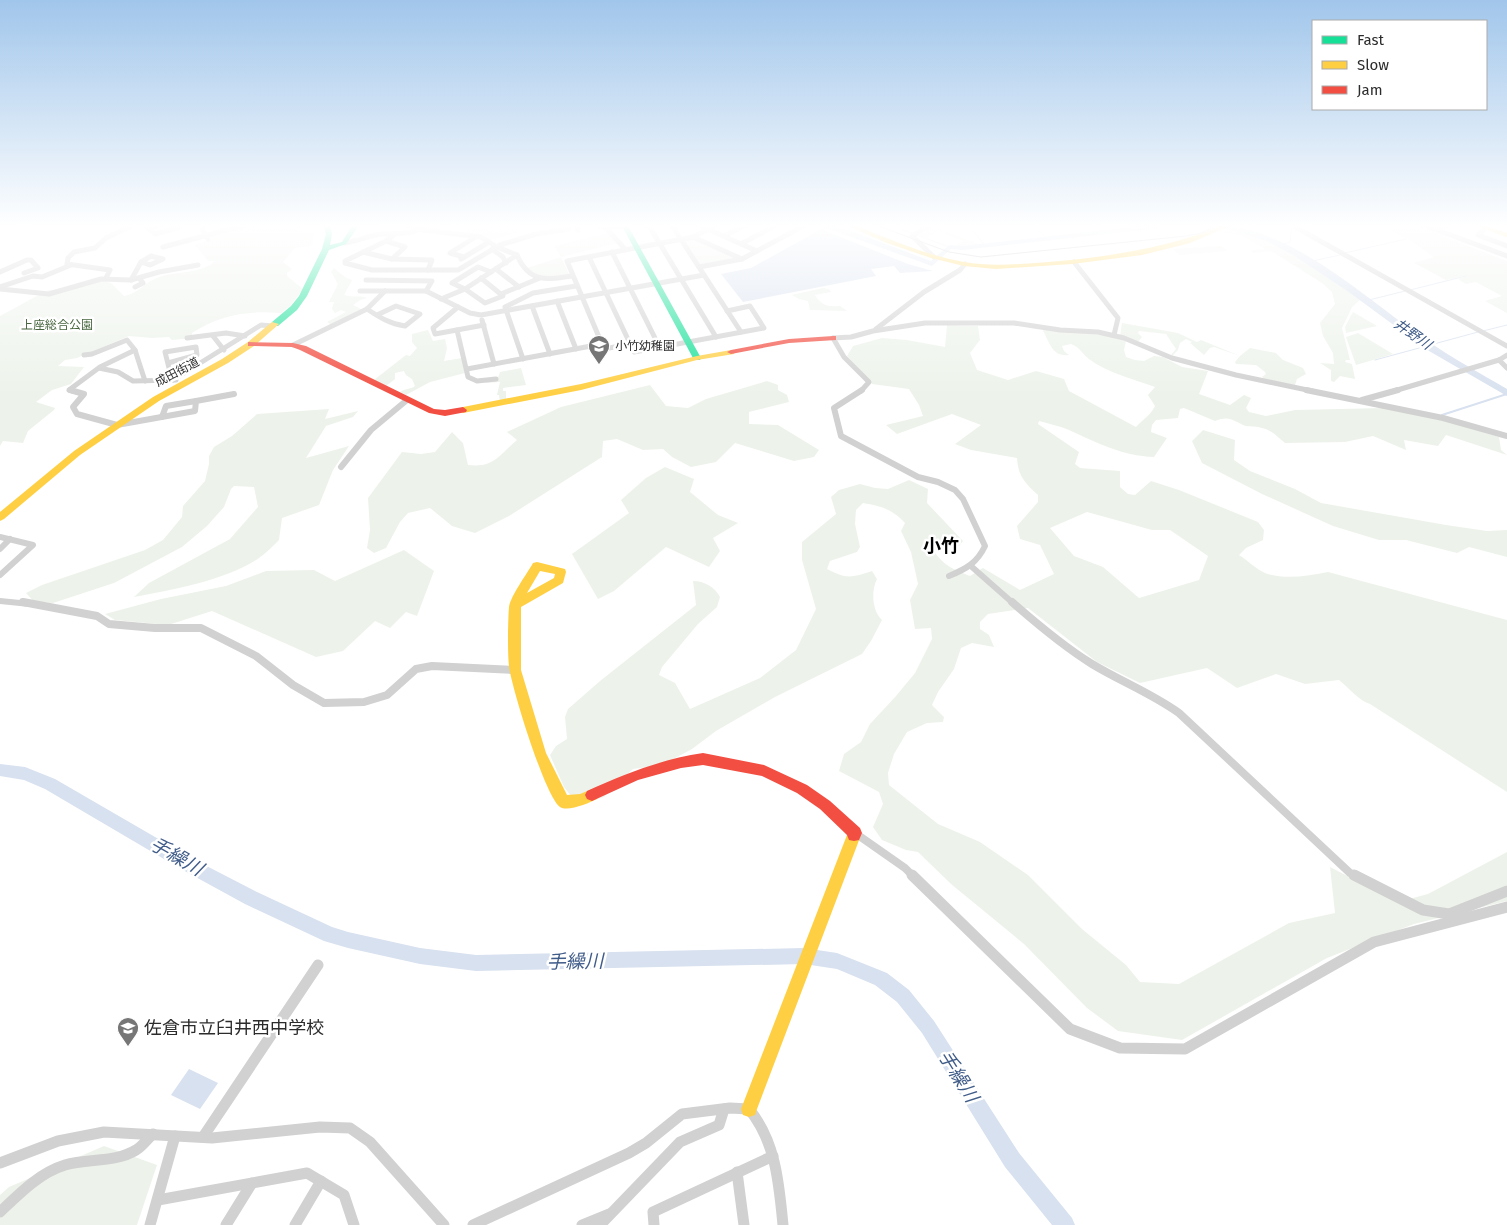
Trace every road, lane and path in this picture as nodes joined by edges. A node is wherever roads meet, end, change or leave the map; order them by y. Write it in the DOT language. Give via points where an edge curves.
graph roads {
  1 [pos="17,281"];
  2 [pos="95,281"];
  3 [pos="142,281"];
  4 [pos="310,281"];
  5 [pos="365,281"];
  6 [pos="432,281"];
  7 [pos="455,281"];
  8 [pos="476,281"];
  9 [pos="485,281"];
  10 [pos="510,281"];
  11 [pos="533,281"];
  12 [pos="574,281"];
  13 [pos="601,281"];
  14 [pos="627,281"];
  15 [pos="653,281"];
  16 [pos="670,281"];
  17 [pos="682,281"];
  18 [pos="708,281"];
  19 [pos="942,281"];
  20 [pos="1089,281"];
  21 [pos="1392,281"];
  22 [pos="655,284"];
  23 [pos="576,286"];
  24 [pos="136,287"];
  25 [pos="519,287"];
  26 [pos="0,288"];
  27 [pos="630,288"];
  28 [pos="465,289"];
  29 [pos="385,291"];
  30 [pos="426,291"];
  31 [pos="606,292"];
  32 [pos="501,294"];
  33 [pos="581,297"];
  34 [pos="441,299"];
  35 [pos="558,301"];
  36 [pos="532,306"];
  37 [pos="458,307"];
  38 [pos="366,309"];
  39 [pos="506,310"];
  40 [pos="727,311"];
  41 [pos="377,315"];
  42 [pos="481,315"];
  43 [pos="484,325"];
  44 [pos="457,330"];
  45 [pos="873,331"];
  46 [pos="741,332"];
  47 [pos="213,336"];
  48 [pos="1114,336"];
  49 [pos="716,337"];
  50 [pos="187,338"];
  51 [pos="833,338"];
  52 [pos="248,340"];
  53 [pos="688,343"];
  54 [pos="602,344"];
  55 [pos="630,344"];
  56 [pos="293,345"];
  57 [pos="1507,346"];
  58 [pos="660,348"];
  59 [pos="576,349"];
  60 [pos="136,350"];
  61 [pos="224,350"];
  62 [pos="550,354"];
  63 [pos="84,355"];
  64 [pos="1507,355"];
  65 [pos="697,358"];
  66 [pos="523,359"];
  67 [pos="1499,360"];
  68 [pos="168,363"];
  69 [pos="494,364"];
  70 [pos="99,368"];
  71 [pos="1507,368"];
  72 [pos="467,370"];
  73 [pos="496,379"];
  74 [pos="173,380"];
  75 [pos="145,381"];
  76 [pos="186,382"];
  77 [pos="234,394"];
  78 [pos="407,400"];
  79 [pos="1361,400"];
  80 [pos="196,401"];
  81 [pos="162,417"];
  82 [pos="117,425"];
  83 [pos="1507,436"];
  84 [pos="341,467"];
  85 [pos="0,517"];
  86 [pos="0,537"];
  87 [pos="10,539"];
  88 [pos="0,549"];
  89 [pos="972,567"];
  90 [pos="0,575"];
  91 [pos="950,576"];
  92 [pos="0,601"];
  93 [pos="514,604"];
  94 [pos="515,670"];
  95 [pos="855,833"];
  96 [pos="1507,891"];
  97 [pos="1507,907"];
  98 [pos="318,965"];
  99 [pos="724,1109"];
  100 [pos="749,1109"];
  101 [pos="152,1134"];
  102 [pos="175,1136"];
  103 [pos="203,1137"];
  104 [pos="773,1156"];
  105 [pos="0,1163"];
  106 [pos="737,1172"];
  107 [pos="321,1181"];
  108 [pos="252,1183"];
  109 [pos="158,1200"];
  110 [pos="0,1212"];
  111 [pos="613,1212"];
  112 [pos="150,1225"];
  113 [pos="226,1225"];
  114 [pos="295,1225"];
  115 [pos="354,1225"];
  116 [pos="444,1225"];
  117 [pos="473,1225"];
  118 [pos="582,1225"];
  119 [pos="600,1225"];
  120 [pos="654,1225"];
  121 [pos="744,1225"];
  122 [pos="783,1225"];
  1 -- 26 [label="street"];
  2 -- 26 [label="street" via="49,294"];
  3 -- 24 [label="street" via="144,283"];
  4 -- 52 [label="main road, 成田街道" via="300,301 273,326"];
  5 -- 29 [label="street" via="360,291"];
  6 -- 30 [label="street"];
  7 -- 28 [label="street" via="452,283"];
  8 -- 28 [label="street"];
  9 -- 32 [label="street"];
  10 -- 25 [label="street"];
  11 -- 25 [label="street"];
  12 -- 23 [label="street"];
  13 -- 31 [label="street"];
  14 -- 27 [label="street"];
  15 -- 22 [label="main road"];
  16 -- 22 [label="street"];
  17 -- 49 [label="street"];
  18 -- 40 [label="street"];
  19 -- 45 [label="street"];
  20 -- 48 [label="street" via="1118,318"];
  21 -- 57 [label="street"];
  22 -- 27 [label="street"];
  22 -- 53 [label="main road"];
  23 -- 33 [label="street"];
  23 -- 39 [label="street" via="531,294 506,306"];
  25 -- 32 [label="street"];
  27 -- 31 [label="street"];
  27 -- 58 [label="street"];
  28 -- 32 [label="street" via="485,303 503,296"];
  28 -- 34 [label="street"];
  29 -- 30 [label="street"];
  29 -- 38 [label="street"];
  30 -- 34 [label="street"];
  31 -- 33 [label="street"];
  31 -- 55 [label="street"];
  33 -- 35 [label="street"];
  33 -- 54 [label="street"];
  34 -- 37 [label="street"];
  35 -- 36 [label="street"];
  35 -- 59 [label="street"];
  36 -- 39 [label="street"];
  36 -- 62 [label="street"];
  37 -- 42 [label="street"];
  37 -- 44 [label="street" via="433,328 435,334"];
  38 -- 41 [label="street"];
  38 -- 56 [label="street"];
  39 -- 42 [label="street"];
  39 -- 66 [label="street"];
  40 -- 46 [label="street"];
  40 -- 46 [label="street" via="750,306 764,328"];
  41 -- 41 [label="street" via="395,325 405,326 420,314 396,306"];
  42 -- 43 [label="street"];
  43 -- 44 [label="street"];
  43 -- 69 [label="street"];
  44 -- 72 [label="street"];
  45 -- 48 [label="street" via="925,323 1014,323"];
  45 -- 51 [label="street"];
  46 -- 49 [label="street"];
  47 -- 50 [label="street"];
  47 -- 52 [label="street" via="226,333"];
  47 -- 61 [label="street"];
  48 -- 79 [label="street" via="1172,358 1236,375"];
  49 -- 53 [label="street"];
  51 -- 65 [label="main road" via="789,341"];
  51 -- 89 [label="street" via="844,357 868,382 864,390 834,408 841,436 918,477 955,490 963,499 985,546"];
  52 -- 56 [label="main road"];
  52 -- 61 [label="street"];
  52 -- 76 [label="main road, 成田街道"];
  53 -- 58 [label="street"];
  53 -- 65 [label="main road"];
  54 -- 55 [label="street" via="604,349"];
  54 -- 59 [label="street"];
  55 -- 58 [label="street" via="636,352"];
  56 -- 78 [label="main road"];
  59 -- 62 [label="street"];
  60 -- 63 [label="street" via="127,340"];
  60 -- 70 [label="street" via="122,354"];
  60 -- 75 [label="street"];
  61 -- 74 [label="street"];
  62 -- 66 [label="street"];
  64 -- 67 [label="street"];
  65 -- 78 [label="main road" via="581,387 455,412 432,411"];
  66 -- 69 [label="street"];
  67 -- 71 [label="street"];
  67 -- 79 [label="street"];
  68 -- 68 [label="street" via="166,352 196,348 197,355"];
  68 -- 74 [label="street"];
  69 -- 72 [label="street"];
  70 -- 75 [label="street" via="118,372 133,381"];
  70 -- 82 [label="street" via="68,391 84,394 73,406 77,414"];
  72 -- 73 [label="street" via="468,377 477,381"];
  74 -- 75 [label="street"];
  74 -- 76 [label="street"];
  76 -- 82 [label="main road, 成田街道"];
  77 -- 80 [label="street"];
  78 -- 84 [label="street" via="380,418"];
  79 -- 83 [label="street"];
  80 -- 81 [label="street" via="166,406"];
  80 -- 81 [label="street" via="195,411"];
  81 -- 82 [label="street"];
  82 -- 85 [label="main road, 成田街道"];
  86 -- 87 [label="street"];
  87 -- 88 [label="street"];
  87 -- 90 [label="street" via="33,545"];
  89 -- 91 [label="street"];
  89 -- 96 [label="street" via="1072,650 1092,664 1158,697 1179,713 1350,873 1423,910 1449,914"];
  92 -- 94 [label="street" via="97,616 109,624 201,628 256,656 293,685 324,703 364,702 387,695 416,669"];
  93 -- 94 [label="main road"];
  94 -- 95 [label="main road" via="540,752 564,802 582,800 636,775 703,759 764,771 802,789"];
  95 -- 97 [label="street" via="905,868 1070,1029 1120,1048 1185,1049 1374,942"];
  95 -- 100 [label="main road"];
  98 -- 103 [label="street"];
  99 -- 100 [label="street"];
  99 -- 111 [label="street" via="719,1125 680,1142"];
  99 -- 117 [label="street" via="682,1114 629,1154"];
  100 -- 104 [label="street" via="759,1122"];
  101 -- 102 [label="street"];
  101 -- 105 [label="street" via="104,1132 81,1136 58,1141"];
  101 -- 110 [label="street" via="135,1151 65,1165 51,1171 33,1182"];
  102 -- 103 [label="street"];
  102 -- 109 [label="street"];
  103 -- 116 [label="street" via="320,1127 350,1128 370,1142"];
  104 -- 106 [label="street"];
  104 -- 122 [label="street"];
  106 -- 120 [label="street" via="653,1212"];
  106 -- 121 [label="street"];
  107 -- 108 [label="street" via="307,1173"];
  107 -- 114 [label="street"];
  107 -- 115 [label="street" via="344,1195"];
  108 -- 109 [label="street"];
  108 -- 113 [label="street"];
  109 -- 112 [label="street"];
  111 -- 118 [label="street"];
  111 -- 119 [label="street"];
}
